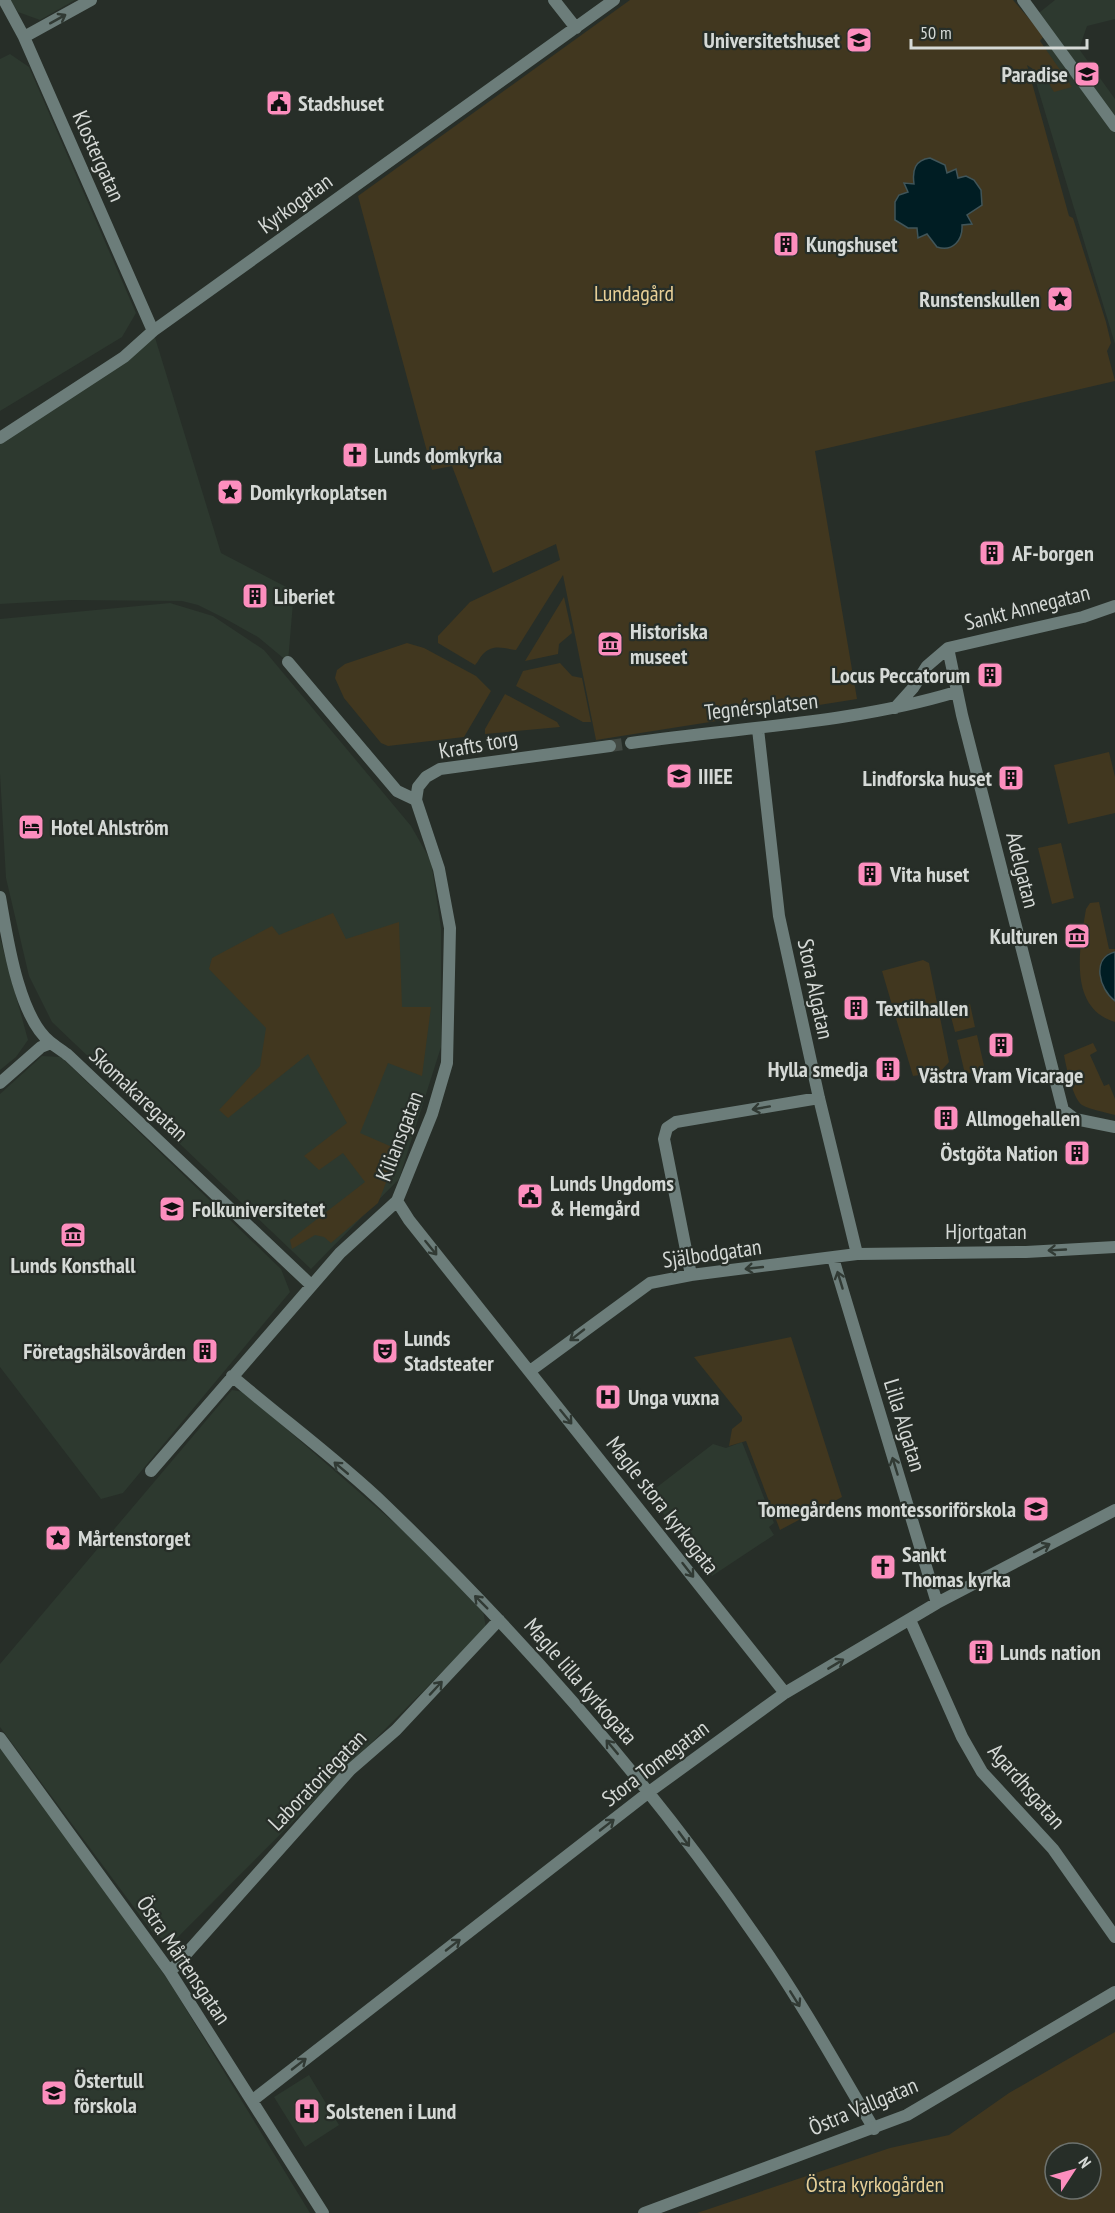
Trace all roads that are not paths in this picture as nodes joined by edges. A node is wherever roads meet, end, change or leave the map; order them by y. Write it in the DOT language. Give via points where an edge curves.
graph roads {
  1 [pos="4,0"];
  2 [pos="91,0"];
  3 [pos="554,0"];
  4 [pos="614,0"];
  5 [pos="1023,0"];
  6 [pos="576,28"];
  7 [pos="24,37"];
  8 [pos="1115,126"];
  9 [pos="153,331"];
  10 [pos="0,438"];
  11 [pos="1115,606"];
  12 [pos="948,648"];
  13 [pos="288,662"];
  14 [pos="956,692"];
  15 [pos="894,709"];
  16 [pos="758,729"];
  17 [pos="631,744"];
  18 [pos="610,746"];
  19 [pos="416,800"];
  20 [pos="0,897"];
  21 [pos="51,1043"];
  22 [pos="0,1083"];
  23 [pos="819,1098"];
  24 [pos="1115,1127"];
  25 [pos="397,1201"];
  26 [pos="1115,1247"];
  27 [pos="857,1254"];
  28 [pos="833,1258"];
  29 [pos="691,1275"];
  30 [pos="311,1285"];
  31 [pos="530,1371"];
  32 [pos="232,1376"];
  33 [pos="152,1471"];
  34 [pos="1115,1510"];
  35 [pos="937,1603"];
  36 [pos="499,1620"];
  37 [pos="910,1620"];
  38 [pos="785,1693"];
  39 [pos="0,1738"];
  40 [pos="650,1792"];
  41 [pos="1115,1938"];
  42 [pos="170,1972"];
  43 [pos="1115,1992"];
  44 [pos="253,2100"];
  45 [pos="874,2129"];
  46 [pos="323,2213"];
  47 [pos="644,2213"];
  1 -- 7 [label="street, Klostergatan"];
  7 -- 2 [label="street, one-way"];
  3 -- 6 [label="street"];
  4 -- 6 [label="street, Kyrkogatan"];
  5 -- 8 [label="street"];
  6 -- 9 [label="street, Kyrkogatan"];
  7 -- 9 [label="street, Klostergatan"];
  9 -- 10 [label="street, Kyrkogatan" via="124,357"];
  11 -- 12 [label="street, Sankt Annegatan"];
  12 -- 14 [label="street, Adelgatan"];
  12 -- 15 [label="street" via="927,666"];
  13 -- 19 [label="street" via="397,791"];
  14 -- 15 [label="street, Tegnérsplatsen"];
  14 -- 24 [label="street, Adelgatan" via="1063,1110 1075,1119"];
  15 -- 16 [label="street, Tegnérsplatsen"];
  16 -- 17 [label="street, Tegnérsplatsen"];
  16 -- 23 [label="street, Stora Algatan" via="779,916"];
  18 -- 19 [label="street, Krafts torg" via="440,769 418,787"];
  19 -- 25 [label="street, Kiliansgatan" via="439,869 450,928 447,1063 432,1114"];
  20 -- 21 [label="street, Skomakaregatan" via="24,1001"];
  21 -- 22 [label="street" via="41,1047"];
  21 -- 30 [label="street, Skomakaregatan"];
  23 -- 27 [label="street, Stora Algatan"];
  23 -- 29 [label="street, one-way" via="676,1122 667,1128 664,1139"];
  25 -- 30 [label="street, Kiliansgatan"];
  25 -- 31 [label="street, Magle stora kyrkogata, one-way"];
  26 -- 27 [label="street, Hjortgatan, one-way"];
  27 -- 28 [label="street, Själbodgatan"];
  28 -- 29 [label="street, Själbodgatan, one-way"];
  35 -- 28 [label="street, Lilla Algatan, one-way"];
  29 -- 31 [label="street, Själbodgatan, one-way" via="650,1282"];
  30 -- 32 [label="street, Kiliansgatan"];
  31 -- 38 [label="street, Magle stora kyrkogata, one-way"];
  32 -- 33 [label="street, Kiliansgatan"];
  36 -- 32 [label="street, Magle lilla kyrkogata, one-way" via="383,1503"];
  35 -- 34 [label="street, Stora Tomegatan, one-way"];
  35 -- 37 [label="street, Stora Tomegatan"];
  40 -- 36 [label="street, Magle lilla kyrkogata, one-way"];
  42 -- 36 [label="street, Laboratoriegatan, one-way" via="350,1770 396,1730"];
  38 -- 37 [label="street, Stora Tomegatan, one-way"];
  37 -- 41 [label="street, Agardhsgatan" via="962,1737 982,1772 1053,1848"];
  38 -- 40 [label="street, Stora Tomegatan"];
  39 -- 42 [label="street, Östra Mårtensgatan"];
  44 -- 40 [label="street, Stora Tomegatan, one-way"];
  40 -- 45 [label="street, Magle lilla kyrkogata, one-way" via="757,1938"];
  42 -- 44 [label="street, Östra Mårtensgatan"];
  43 -- 45 [label="street, Östra Vallgatan" via="907,2115"];
  44 -- 46 [label="street, Östra Mårtensgatan"];
  45 -- 47 [label="street, Östra Vallgatan"];
}
